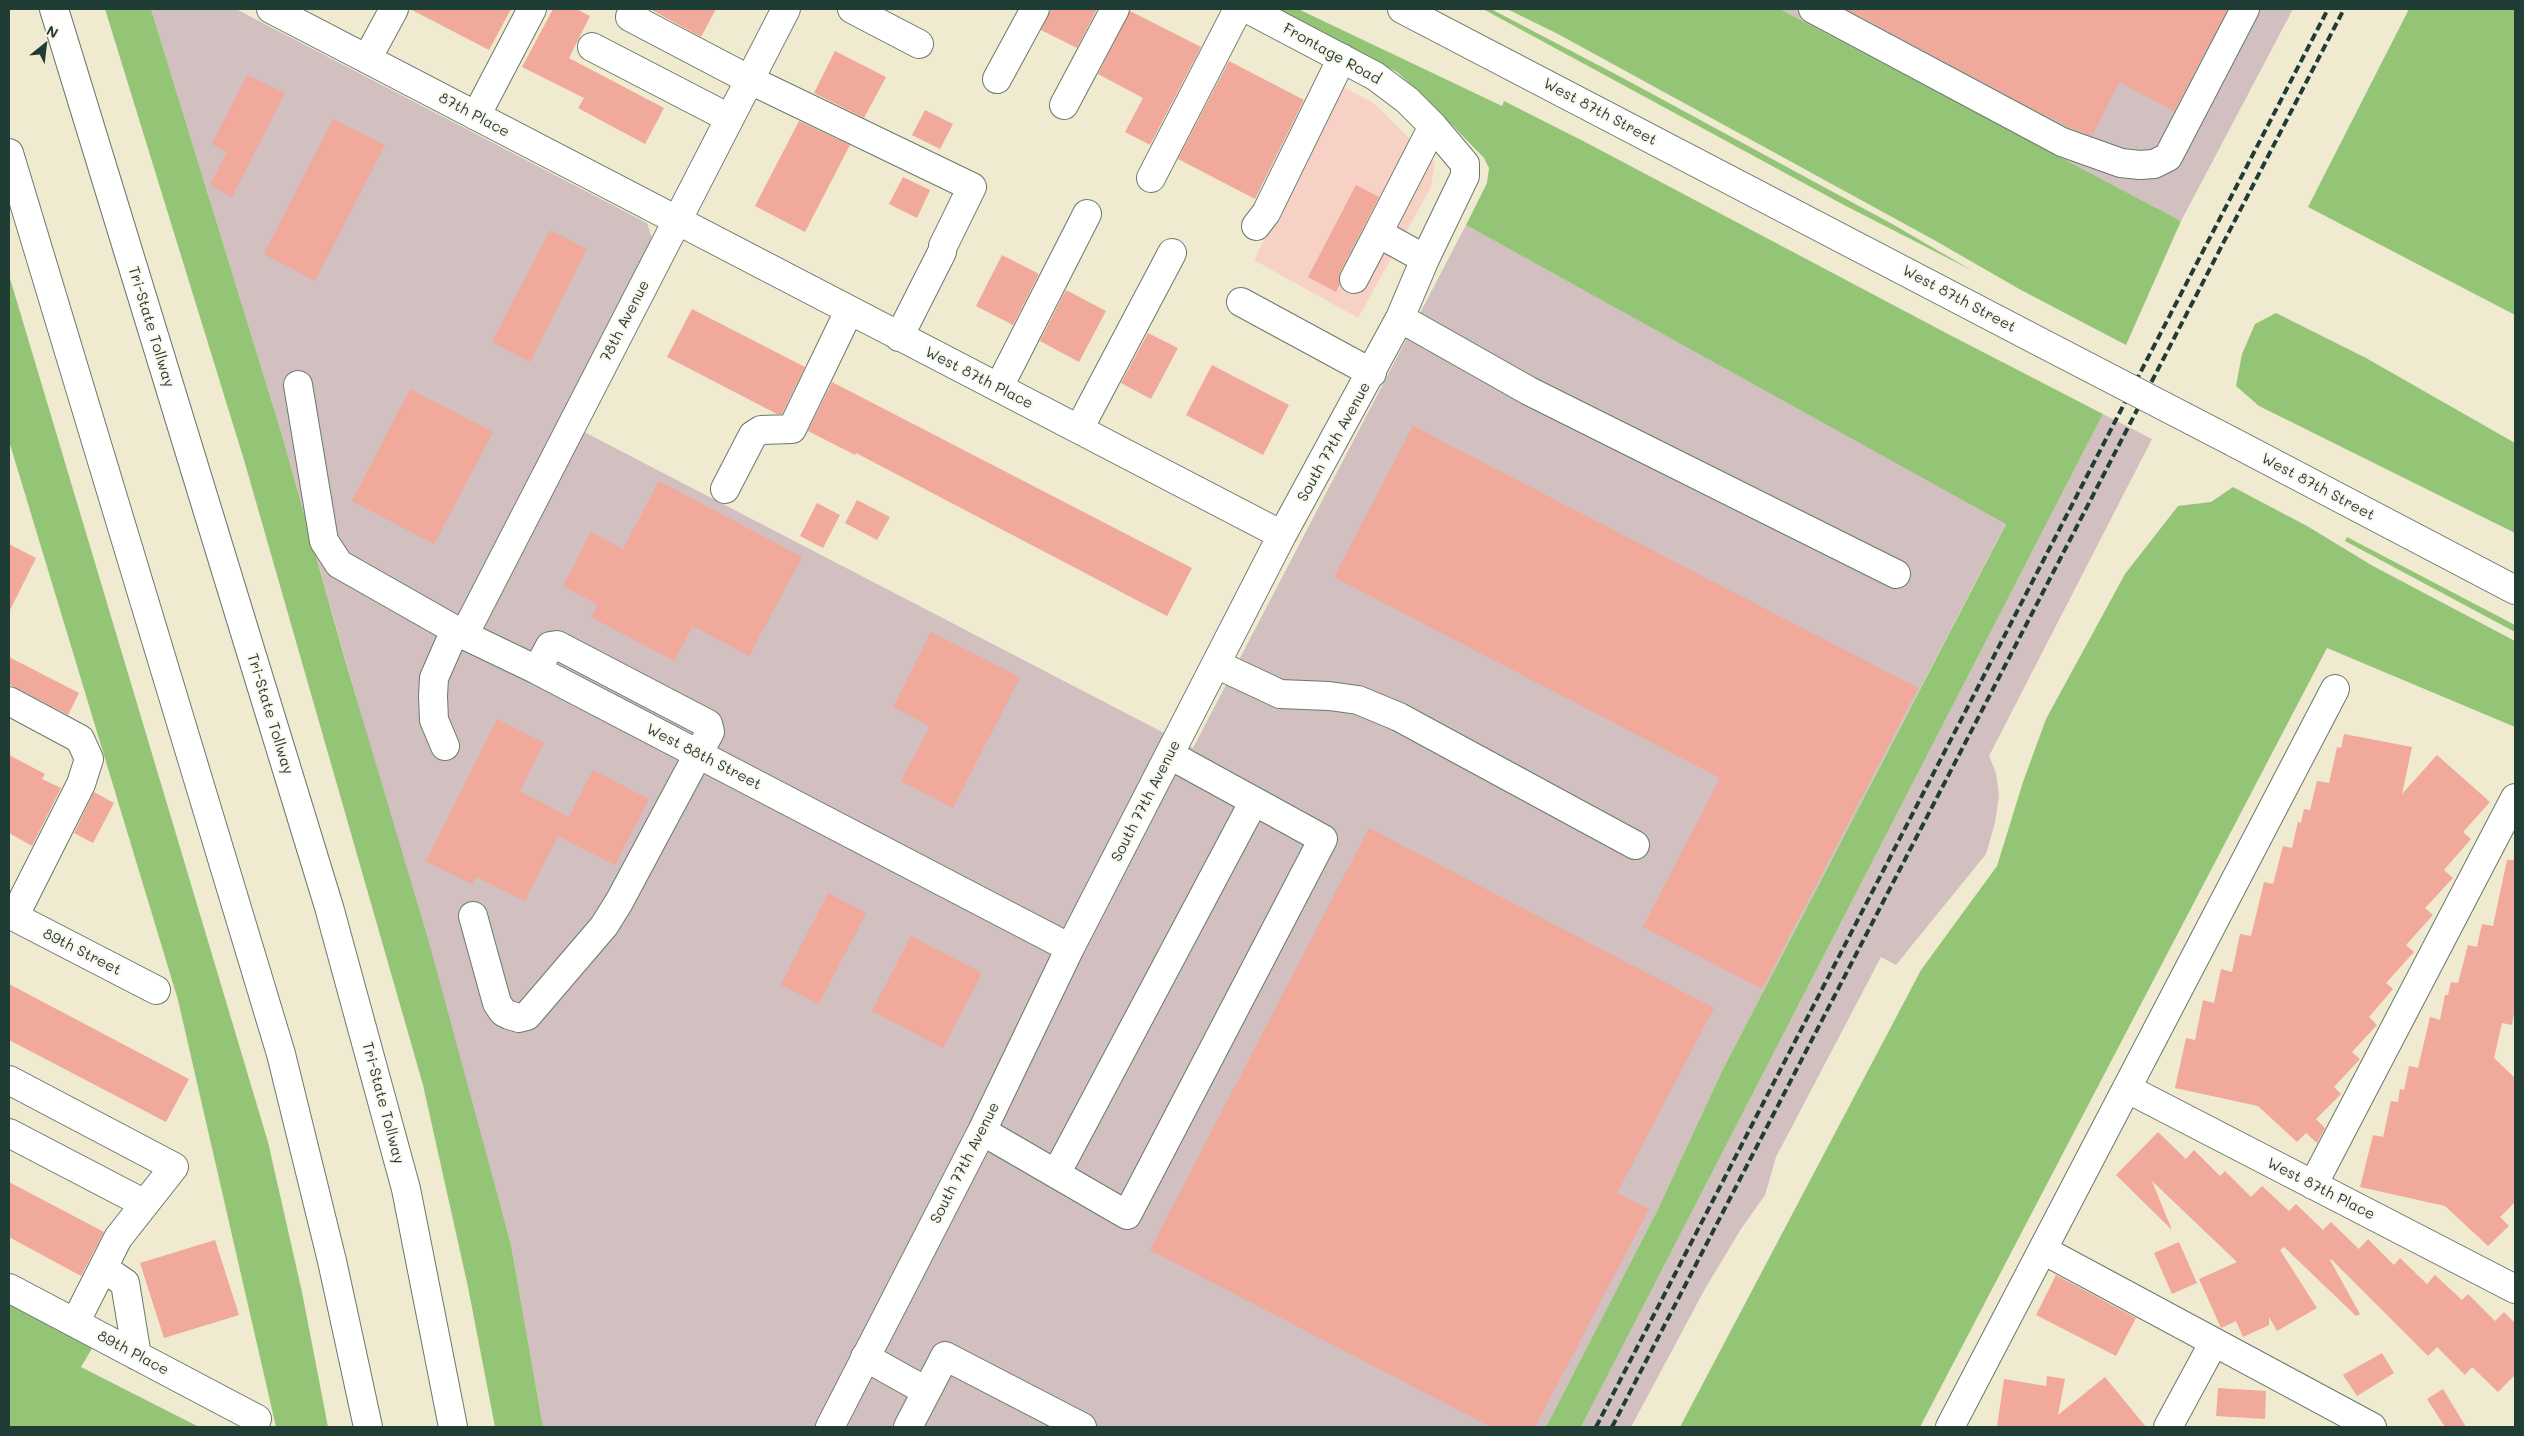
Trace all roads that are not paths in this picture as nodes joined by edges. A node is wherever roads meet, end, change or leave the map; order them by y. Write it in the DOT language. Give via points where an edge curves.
graph roads {
  1 [pos="54,9"];
  2 [pos="394,9"];
  3 [pos="532,9"];
  4 [pos="635,9"];
  5 [pos="786,9"];
  6 [pos="852,9"];
  7 [pos="1035,9"];
  8 [pos="1115,9"];
  9 [pos="1238,9"];
  10 [pos="1248,9"];
  11 [pos="1402,9"];
  12 [pos="1813,9"];
  13 [pos="2245,9"];
  14 [pos="281,11"];
  15 [pos="919,44"];
  16 [pos="592,47"];
  17 [pos="1342,58"];
  18 [pos="367,59"];
  19 [pos="997,79"];
  20 [pos="750,80"];
  21 [pos="1064,104"];
  22 [pos="476,116"];
  23 [pos="728,118"];
  24 [pos="1433,126"];
  25 [pos="9,153"];
  26 [pos="1465,176"];
  27 [pos="1151,178"];
  28 [pos="1087,214"];
  29 [pos="676,221"];
  30 [pos="1256,226"];
  31 [pos="1378,233"];
  32 [pos="1172,253"];
  33 [pos="1425,259"];
  34 [pos="1354,279"];
  35 [pos="1241,302"];
  36 [pos="849,311"];
  37 [pos="1400,318"];
  38 [pos="900,337"];
  39 [pos="1372,373"];
  40 [pos="298,385"];
  41 [pos="999,387"];
  42 [pos="1079,429"];
  43 [pos="725,489"];
  44 [pos="1282,535"];
  45 [pos="1896,574"];
  46 [pos="2515,590"];
  47 [pos="459,632"];
  48 [pos="1216,664"];
  49 [pos="537,670"];
  50 [pos="2335,688"];
  51 [pos="650,694"];
  52 [pos="9,701"];
  53 [pos="635,722"];
  54 [pos="445,746"];
  55 [pos="699,754"];
  56 [pos="1170,755"];
  57 [pos="2515,798"];
  58 [pos="1254,801"];
  59 [pos="1635,845"];
  60 [pos="11,916"];
  61 [pos="473,916"];
  62 [pos="1070,948"];
  63 [pos="156,990"];
  64 [pos="9,1080"];
  65 [pos="2128,1089"];
  66 [pos="982,1131"];
  67 [pos="9,1133"];
  68 [pos="1056,1174"];
  69 [pos="2313,1185"];
  70 [pos="145,1204"];
  71 [pos="2043,1250"];
  72 [pos="103,1268"];
  73 [pos="2514,1285"];
  74 [pos="9,1288"];
  75 [pos="75,1323"];
  76 [pos="2214,1342"];
  77 [pos="137,1356"];
  78 [pos="865,1358"];
  79 [pos="926,1391"];
  80 [pos="257,1419"];
  81 [pos="2366,1426"];
  82 [pos="368,1427"];
  83 [pos="453,1427"];
  84 [pos="830,1427"];
  85 [pos="908,1427"];
  86 [pos="1082,1427"];
  87 [pos="1950,1427"];
  88 [pos="2168,1427"];
  1 -- 83 [label="main road, Tri-State Tollway" via="329,907 406,1189"];
  2 -- 18 [label="main road"];
  3 -- 22 [label="main road"];
  4 -- 20 [label="main road" via="630,17"];
  5 -- 20 [label="main road, 78th Avenue"];
  6 -- 15 [label="main road"];
  7 -- 19 [label="main road"];
  8 -- 21 [label="main road"];
  9 -- 27 [label="main road"];
  10 -- 17 [label="main road, Frontage Road"];
  11 -- 46 [label="main road, West 87th Street, bridge"];
  12 -- 13 [label="main road" via="2062,142 2140,165 2154,164 2168,157"];
  14 -- 18 [label="main road, 87th Place"];
  16 -- 23 [label="main road"];
  17 -- 24 [label="main road, Frontage Road" via="1375,76 1407,100"];
  17 -- 30 [label="main road" via="1266,213"];
  18 -- 22 [label="main road, 87th Place"];
  20 -- 23 [label="main road, 78th Avenue"];
  20 -- 38 [label="main road" via="972,187"];
  22 -- 29 [label="main road, 87th Place"];
  23 -- 29 [label="main road, 78th Avenue"];
  24 -- 26 [label="main road, Frontage Road" via="1465,164"];
  24 -- 31 [label="main road"];
  25 -- 82 [label="main road" via="281,1054"];
  26 -- 33 [label="main road, South 77th Avenue"];
  28 -- 41 [label="main road"];
  29 -- 36 [label="main road, West 87th Place"];
  29 -- 47 [label="main road, 78th Avenue"];
  31 -- 33 [label="main road"];
  31 -- 34 [label="main road"];
  32 -- 42 [label="main road"];
  33 -- 37 [label="main road, South 77th Avenue"];
  35 -- 39 [label="main road"];
  36 -- 38 [label="main road, West 87th Place"];
  36 -- 43 [label="main road" via="792,429 761,430 753,436"];
  37 -- 39 [label="main road, South 77th Avenue"];
  37 -- 45 [label="main road" via="1530,391"];
  38 -- 41 [label="main road, West 87th Place"];
  39 -- 44 [label="main road, South 77th Avenue"];
  40 -- 47 [label="main road, West 88th Street" via="324,541 339,564"];
  41 -- 42 [label="main road, West 87th Place"];
  42 -- 44 [label="main road, West 87th Place"];
  44 -- 48 [label="main road, South 77th Avenue"];
  47 -- 49 [label="main road, West 88th Street"];
  47 -- 54 [label="main road, 78th Avenue" via="434,678 434,720"];
  48 -- 56 [label="main road, South 77th Avenue"];
  48 -- 59 [label="main road" via="1280,694 1358,700 1399,717"];
  49 -- 51 [label="main road" via="550,646 557,645"];
  49 -- 53 [label="main road, West 88th Street"];
  50 -- 65 [label="main road"];
  51 -- 53 [label="main road"];
  51 -- 55 [label="main road" via="708,724 710,732"];
  52 -- 60 [label="main road" via="80,739 89,759 81,784"];
  53 -- 55 [label="main road, West 88th Street"];
  55 -- 61 [label="main road" via="604,926 527,1016 509,1015 497,1003"];
  55 -- 62 [label="main road, West 88th Street"];
  56 -- 58 [label="main road"];
  56 -- 62 [label="main road, South 77th Avenue"];
  57 -- 69 [label="main road"];
  58 -- 68 [label="main road"];
  58 -- 68 [label="main road" via="1323,839 1128,1215"];
  60 -- 63 [label="main road, 89th Street"];
  62 -- 66 [label="main road, South 77th Avenue"];
  64 -- 70 [label="main road" via="174,1167"];
  65 -- 69 [label="main road, West 87th Place"];
  65 -- 71 [label="main road"];
  66 -- 68 [label="main road"];
  66 -- 78 [label="main road, South 77th Avenue"];
  67 -- 70 [label="main road"];
  69 -- 73 [label="main road, West 87th Place"];
  70 -- 72 [label="main road" via="118,1238"];
  71 -- 76 [label="main road"];
  71 -- 87 [label="main road"];
  72 -- 75 [label="main road"];
  72 -- 77 [label="main road" via="125,1283"];
  74 -- 75 [label="main road, 89th Place"];
  75 -- 77 [label="main road, 89th Place"];
  76 -- 81 [label="main road"];
  76 -- 88 [label="main road"];
  77 -- 80 [label="main road, 89th Place"];
  78 -- 79 [label="main road"];
  78 -- 84 [label="main road, South 77th Avenue"];
  79 -- 85 [label="main road"];
  79 -- 86 [label="main road" via="945,1356"];
}
